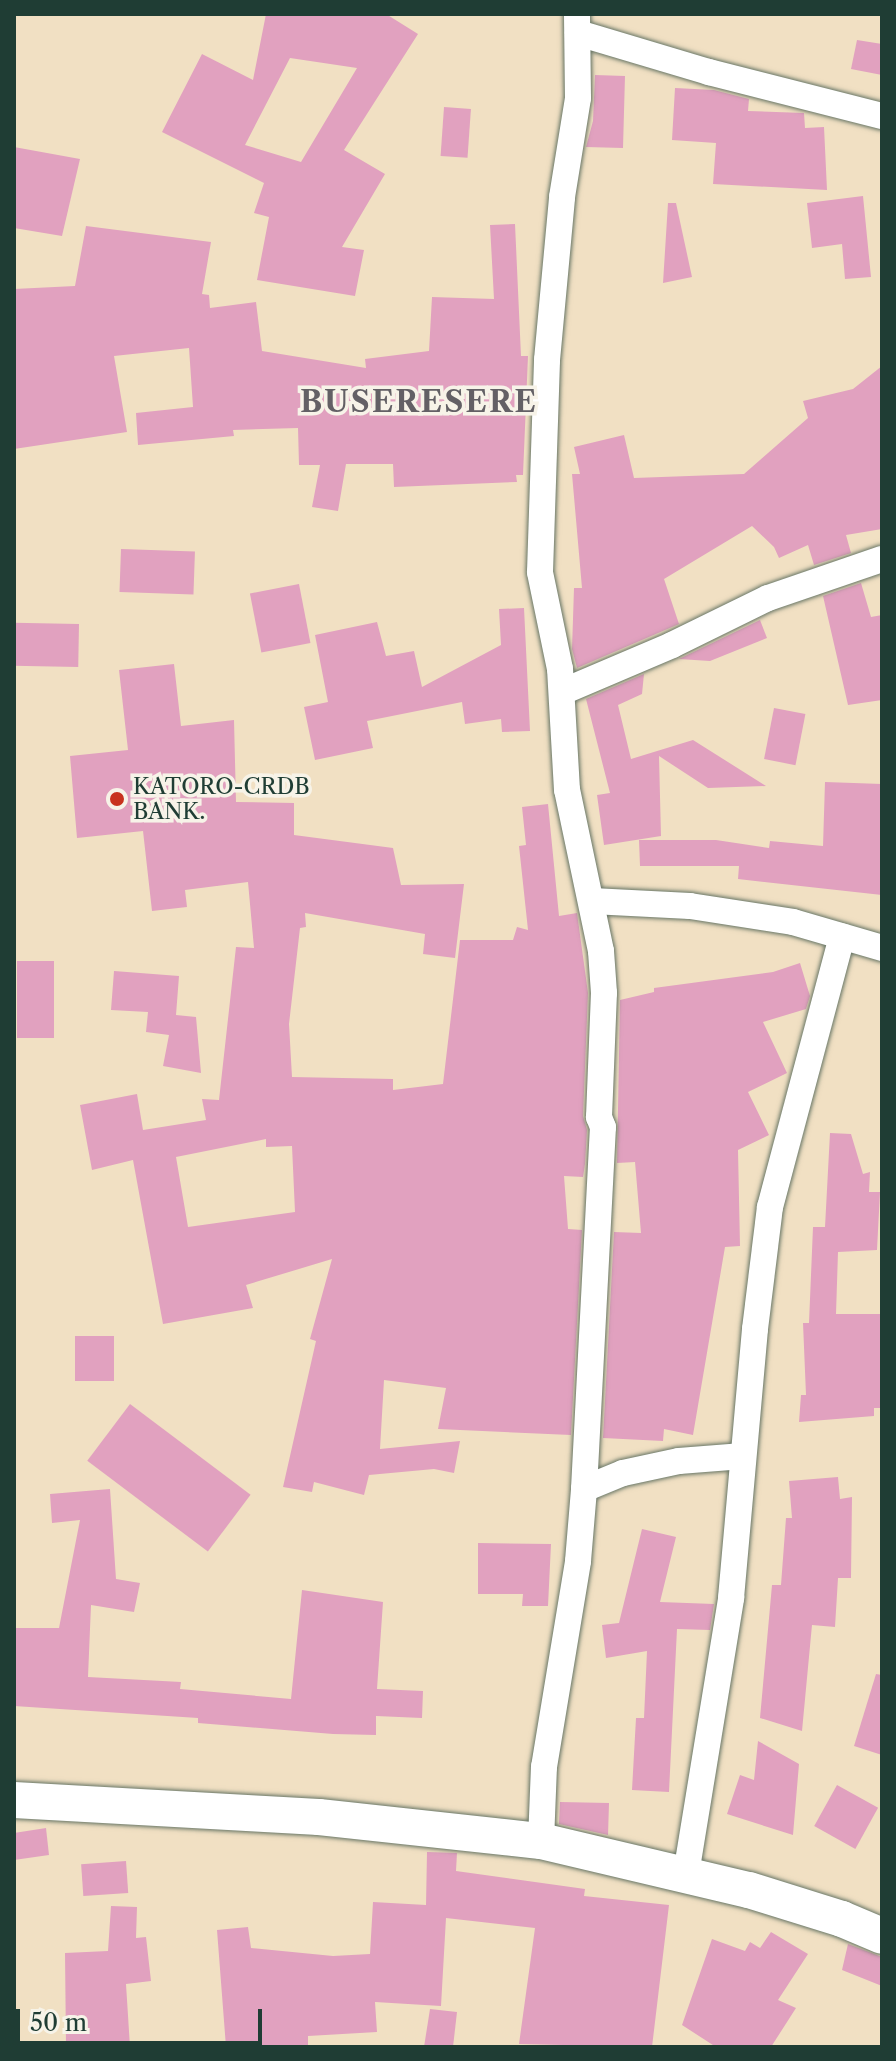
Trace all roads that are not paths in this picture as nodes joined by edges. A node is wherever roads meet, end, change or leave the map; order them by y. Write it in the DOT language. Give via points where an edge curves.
graph roads {
  1 [pos="578,23"];
  2 [pos="882,116"];
  3 [pos="882,559"];
  4 [pos="562,692"];
  5 [pos="592,901"];
  6 [pos="842,936"];
  7 [pos="882,948"];
  8 [pos="743,1456"];
  9 [pos="584,1489"];
  10 [pos="14,1800"];
  11 [pos="541,1841"];
  12 [pos="686,1874"];
  13 [pos="882,1936"];
  1 -- 2 [label="street" via="709,72"];
  1 -- 4 [label="street" via="578,98 562,197 542,452 540,572"];
  3 -- 4 [label="street" via="768,598"];
  4 -- 5 [label="street" via="567,790"];
  5 -- 6 [label="street" via="690,906 793,922"];
  5 -- 9 [label="street" via="604,993 599,1117 603,1127"];
  6 -- 7 [label="street"];
  6 -- 8 [label="street" via="770,1207"];
  8 -- 9 [label="street" via="679,1461 623,1473"];
  8 -- 12 [label="street" via="731,1598"];
  9 -- 11 [label="street" via="578,1561 544,1767"];
  10 -- 11 [label="street" via="319,1817"];
  11 -- 12 [label="street"];
  12 -- 13 [label="street" via="842,1919"];
}
